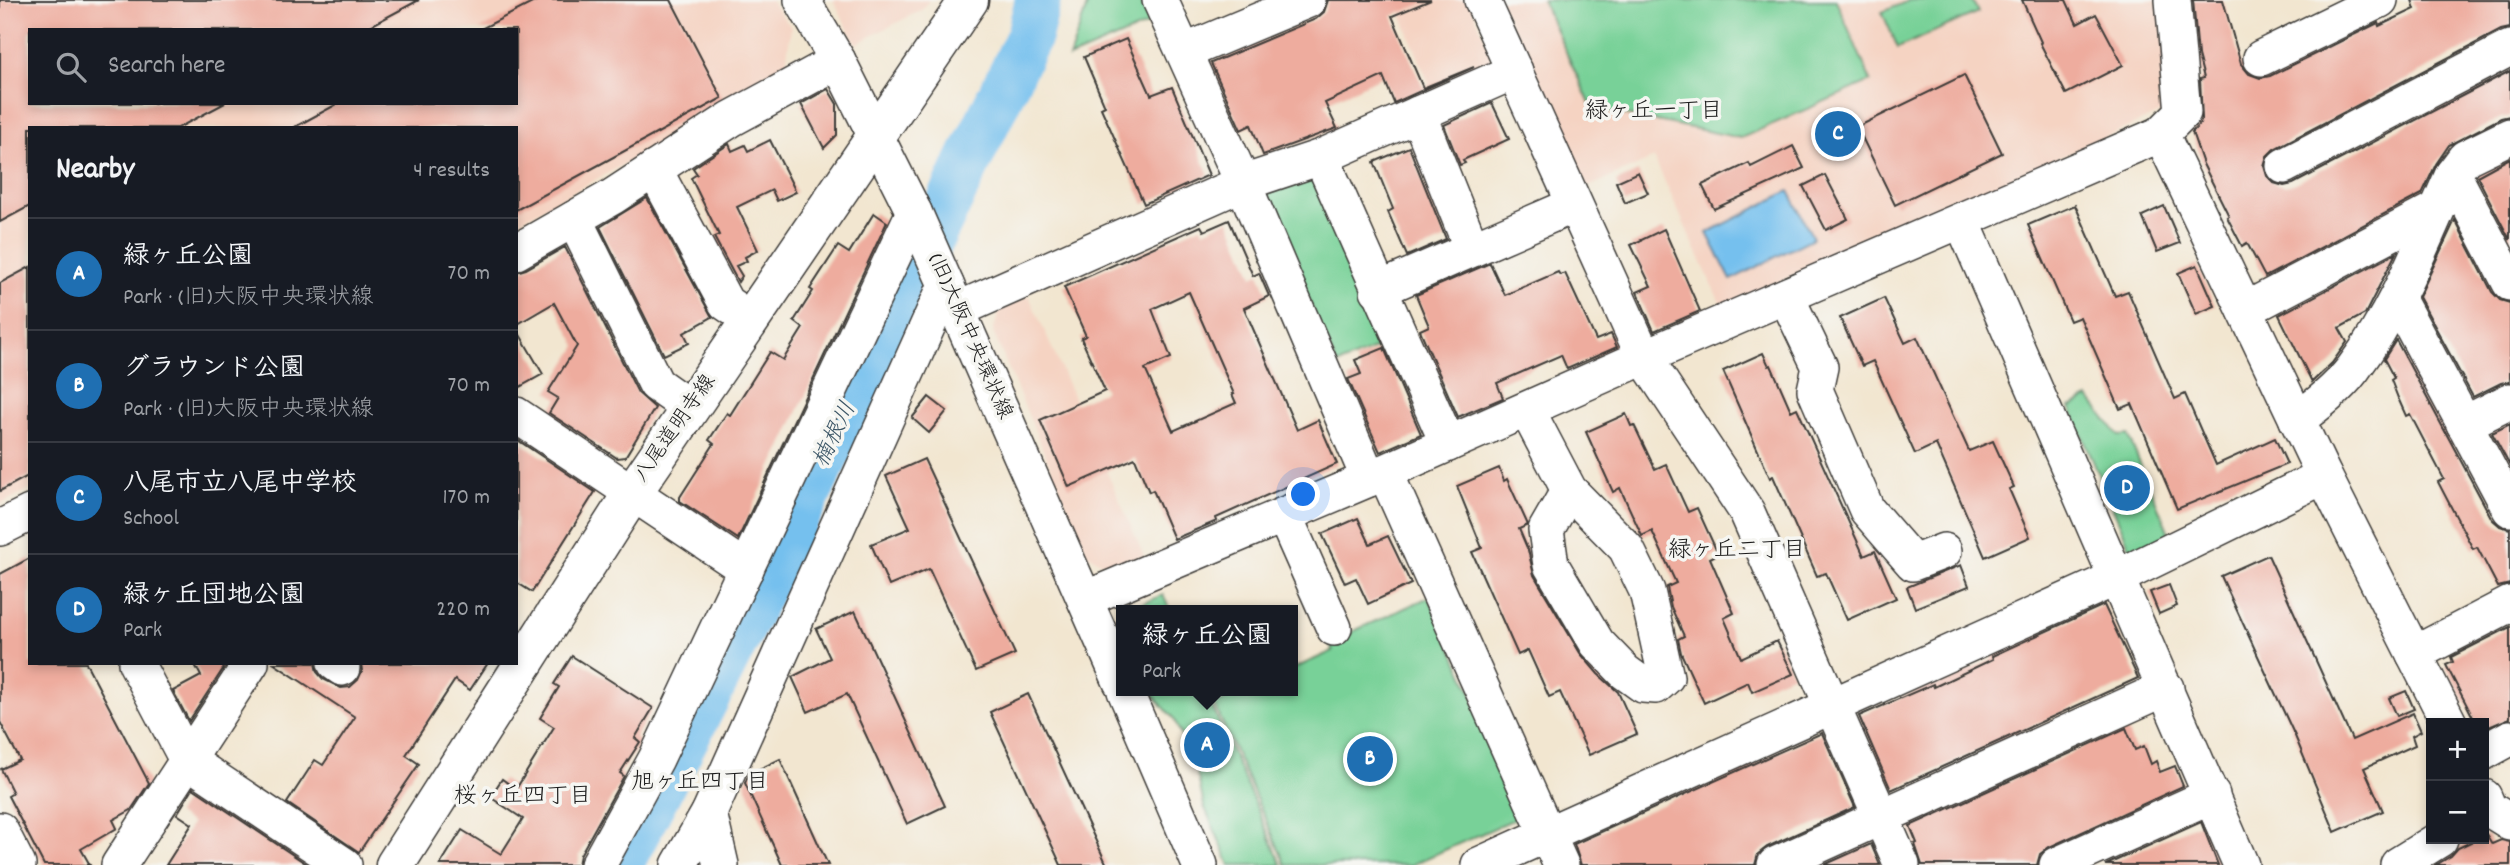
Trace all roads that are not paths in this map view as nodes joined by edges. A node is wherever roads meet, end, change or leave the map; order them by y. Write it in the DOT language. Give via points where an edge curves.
graph roads {
  1 [pos="802,0"];
  2 [pos="969,0"];
  3 [pos="1160,0"];
  4 [pos="1308,0"];
  5 [pos="1482,0"];
  6 [pos="2174,0"];
  7 [pos="2380,0"];
  8 [pos="2510,48"];
  9 [pos="1184,52"];
  10 [pos="2261,58"];
  11 [pos="838,61"];
  12 [pos="1515,71"];
  13 [pos="1418,114"];
  14 [pos="2161,134"];
  15 [pos="877,135"];
  16 [pos="2510,136"];
  17 [pos="1321,157"];
  18 [pos="2284,166"];
  19 [pos="654,169"];
  20 [pos="2454,174"];
  21 [pos="1243,183"];
  22 [pos="1574,205"];
  23 [pos="2437,209"];
  24 [pos="914,212"];
  25 [pos="574,219"];
  26 [pos="1962,221"];
  27 [pos="1472,249"];
  28 [pos="518,251"];
  29 [pos="2510,283"];
  30 [pos="1378,290"];
  31 [pos="1786,296"];
  32 [pos="951,298"];
  33 [pos="2397,298"];
  34 [pos="2245,310"];
  35 [pos="751,320"];
  36 [pos="914,356"];
  37 [pos="1644,357"];
  38 [pos="978,358"];
  39 [pos="2510,401"];
  40 [pos="690,408"];
  41 [pos="1527,410"];
  42 [pos="518,416"];
  43 [pos="2297,420"];
  44 [pos="2465,424"];
  45 [pos="1448,444"];
  46 [pos="1377,476"];
  47 [pos="2324,476"];
  48 [pos="1569,490"];
  49 [pos="633,492"];
  50 [pos="2510,509"];
  51 [pos="28,514"];
  52 [pos="1284,515"];
  53 [pos="0,528"];
  54 [pos="1944,551"];
  55 [pos="746,569"];
  56 [pos="2118,577"];
  57 [pos="1085,599"];
  58 [pos="2510,604"];
  59 [pos="1334,628"];
  60 [pos="2414,654"];
  61 [pos="137,665"];
  62 [pos="249,665"];
  63 [pos="1116,670"];
  64 [pos="2166,688"];
  65 [pos="1127,696"];
  66 [pos="1831,708"];
  67 [pos="2446,718"];
  68 [pos="2510,738"];
  69 [pos="2489,749"];
  70 [pos="187,760"];
  71 [pos="2212,795"];
  72 [pos="709,813"];
  73 [pos="1880,818"];
  74 [pos="0,830"];
  75 [pos="1554,850"];
  76 [pos="18,865"];
  77 [pos="120,865"];
  78 [pos="344,865"];
  79 [pos="396,865"];
  80 [pos="598,865"];
  81 [pos="678,865"];
  82 [pos="721,865"];
  83 [pos="1200,865"];
  84 [pos="1479,865"];
  85 [pos="1774,865"];
  86 [pos="1902,865"];
  87 [pos="2057,865"];
  88 [pos="2241,865"];
  1 -- 11 [label="street, (旧)大阪中央環状線"];
  2 -- 15 [label="main road, 八尾道明寺線"];
  3 -- 9 [label="street"];
  4 -- 9 [label="street"];
  5 -- 12 [label="street"];
  6 -- 14 [label="street" via="2183,112"];
  7 -- 10 [label="street"];
  8 -- 18 [label="street"];
  9 -- 21 [label="street"];
  11 -- 15 [label="street, (旧)大阪中央環状線"];
  11 -- 19 [label="street" via="731,119"];
  12 -- 13 [label="street"];
  12 -- 22 [label="street"];
  13 -- 17 [label="street"];
  13 -- 27 [label="street"];
  14 -- 26 [label="street"];
  14 -- 34 [label="street"];
  15 -- 24 [label="street, (旧)大阪中央環状線"];
  15 -- 35 [label="main road, 八尾道明寺線"];
  16 -- 20 [label="street" via="2465,158"];
  17 -- 21 [label="street"];
  17 -- 30 [label="street"];
  19 -- 25 [label="street"];
  19 -- 35 [label="street" via="726,303"];
  20 -- 23 [label="street"];
  20 -- 29 [label="street"];
  21 -- 32 [label="street"];
  21 -- 46 [label="street"];
  22 -- 27 [label="street"];
  22 -- 37 [label="street"];
  23 -- 33 [label="street"];
  23 -- 34 [label="street"];
  24 -- 32 [label="street, (旧)大阪中央環状線"];
  24 -- 55 [label="street"];
  25 -- 28 [label="street"];
  25 -- 40 [label="street" via="656,384"];
  26 -- 31 [label="street"];
  26 -- 56 [label="street"];
  27 -- 30 [label="street"];
  30 -- 45 [label="street"];
  31 -- 37 [label="street"];
  31 -- 54 [label="street" via="1820,367 1815,390 1867,510 1913,563"];
  32 -- 36 [label="street"];
  32 -- 38 [label="street, (旧)大阪中央環状線"];
  33 -- 43 [label="street" via="2352,370"];
  33 -- 44 [label="street"];
  34 -- 43 [label="street"];
  35 -- 40 [label="main road, 八尾道明寺線"];
  36 -- 38 [label="street" via="940,351"];
  36 -- 72 [label="street"];
  37 -- 41 [label="street"];
  37 -- 66 [label="street" via="1747,512"];
  38 -- 57 [label="street, (旧)大阪中央環状線"];
  39 -- 44 [label="street"];
  40 -- 49 [label="main road, 八尾道明寺線"];
  41 -- 45 [label="street"];
  41 -- 48 [label="street"];
  42 -- 49 [label="street"];
  43 -- 47 [label="street"];
  44 -- 50 [label="street"];
  45 -- 46 [label="street"];
  46 -- 52 [label="street"];
  46 -- 75 [label="street"];
  47 -- 56 [label="street"];
  47 -- 60 [label="street"];
  48 -- 48 [label="street" via="1546,530 1551,565 1597,643 1625,672 1643,685 1656,686 1666,677 1647,591 1626,548"];
  49 -- 55 [label="street"];
  49 -- 79 [label="main road, 八尾道明寺線"];
  51 -- 53 [label="street"];
  52 -- 57 [label="street"];
  52 -- 59 [label="street"];
  55 -- 80 [label="street" via="656,760"];
  56 -- 64 [label="street"];
  56 -- 66 [label="street"];
  57 -- 63 [label="street, (旧)大阪中央環状線"];
  58 -- 60 [label="street"];
  60 -- 67 [label="street"];
  61 -- 70 [label="street"];
  62 -- 70 [label="street"];
  64 -- 71 [label="street"];
  64 -- 73 [label="street"];
  65 -- 83 [label="street"];
  66 -- 73 [label="street"];
  66 -- 75 [label="street"];
  68 -- 69 [label="street"];
  70 -- 77 [label="street"];
  70 -- 78 [label="street"];
  71 -- 87 [label="street"];
  71 -- 88 [label="street"];
  72 -- 81 [label="street"];
  72 -- 82 [label="street"];
  73 -- 85 [label="street"];
  73 -- 86 [label="street"];
  74 -- 76 [label="street"];
  75 -- 84 [label="street"];
}
